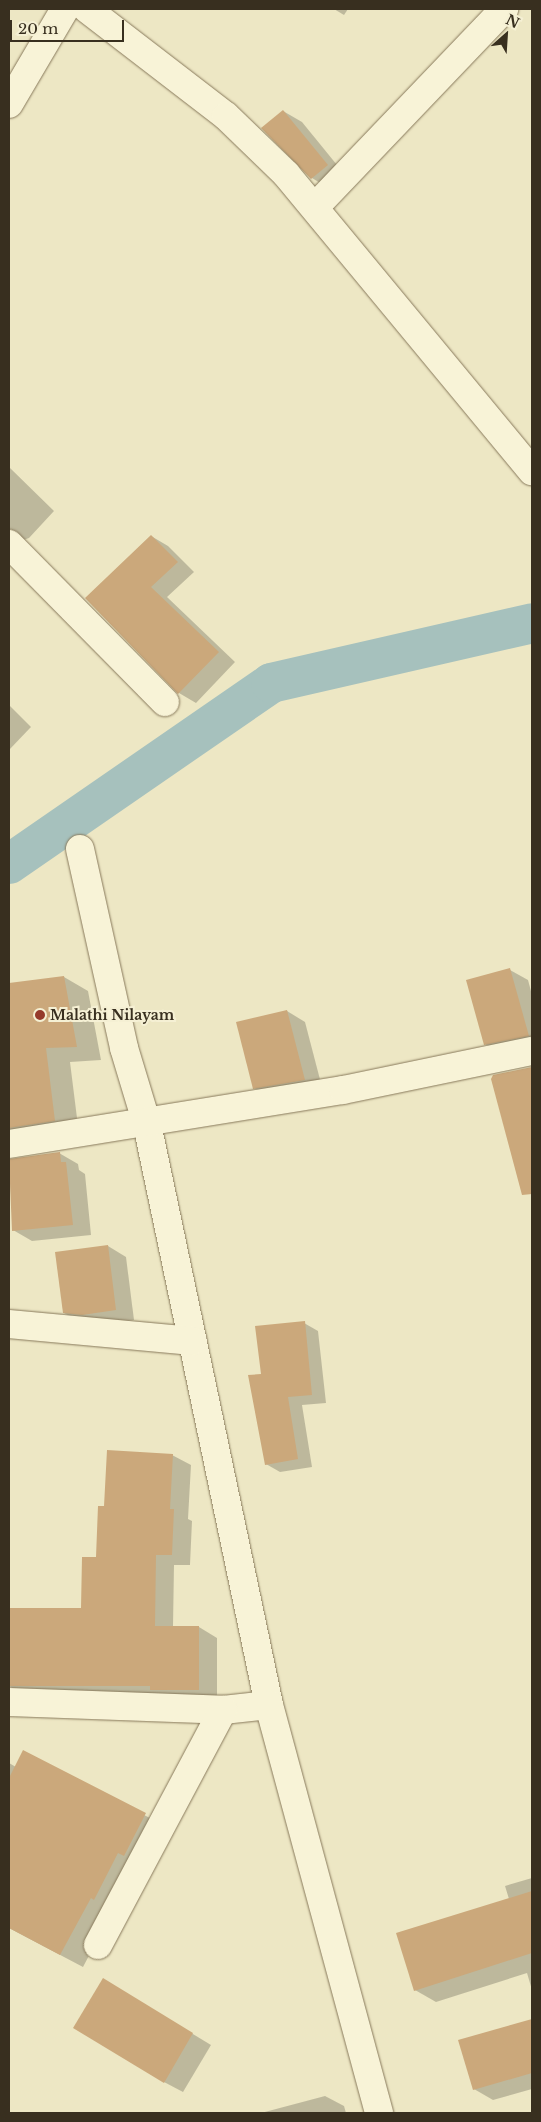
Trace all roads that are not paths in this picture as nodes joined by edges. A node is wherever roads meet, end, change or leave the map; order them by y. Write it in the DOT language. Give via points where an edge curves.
graph roads {
  1 [pos="65,9"];
  2 [pos="87,9"];
  3 [pos="504,9"];
  4 [pos="9,104"];
  5 [pos="315,207"];
  6 [pos="532,471"];
  7 [pos="9,544"];
  8 [pos="165,702"];
  9 [pos="80,849"];
  10 [pos="532,1051"];
  11 [pos="148,1124"];
  12 [pos="9,1144"];
  13 [pos="9,1324"];
  14 [pos="192,1342"];
  15 [pos="9,1702"];
  16 [pos="270,1705"];
  17 [pos="223,1710"];
  18 [pos="98,1945"];
  19 [pos="379,2113"];
  1 -- 4 [label="street"];
  2 -- 5 [label="street" via="226,116"];
  3 -- 5 [label="street"];
  5 -- 6 [label="street"];
  7 -- 8 [label="street"];
  9 -- 11 [label="street" via="124,1048"];
  10 -- 11 [label="street" via="342,1090"];
  11 -- 12 [label="street"];
  11 -- 14 [label="street"];
  13 -- 14 [label="street"];
  14 -- 16 [label="street"];
  15 -- 17 [label="street"];
  16 -- 17 [label="street"];
  16 -- 19 [label="street"];
  17 -- 18 [label="street"];
}
